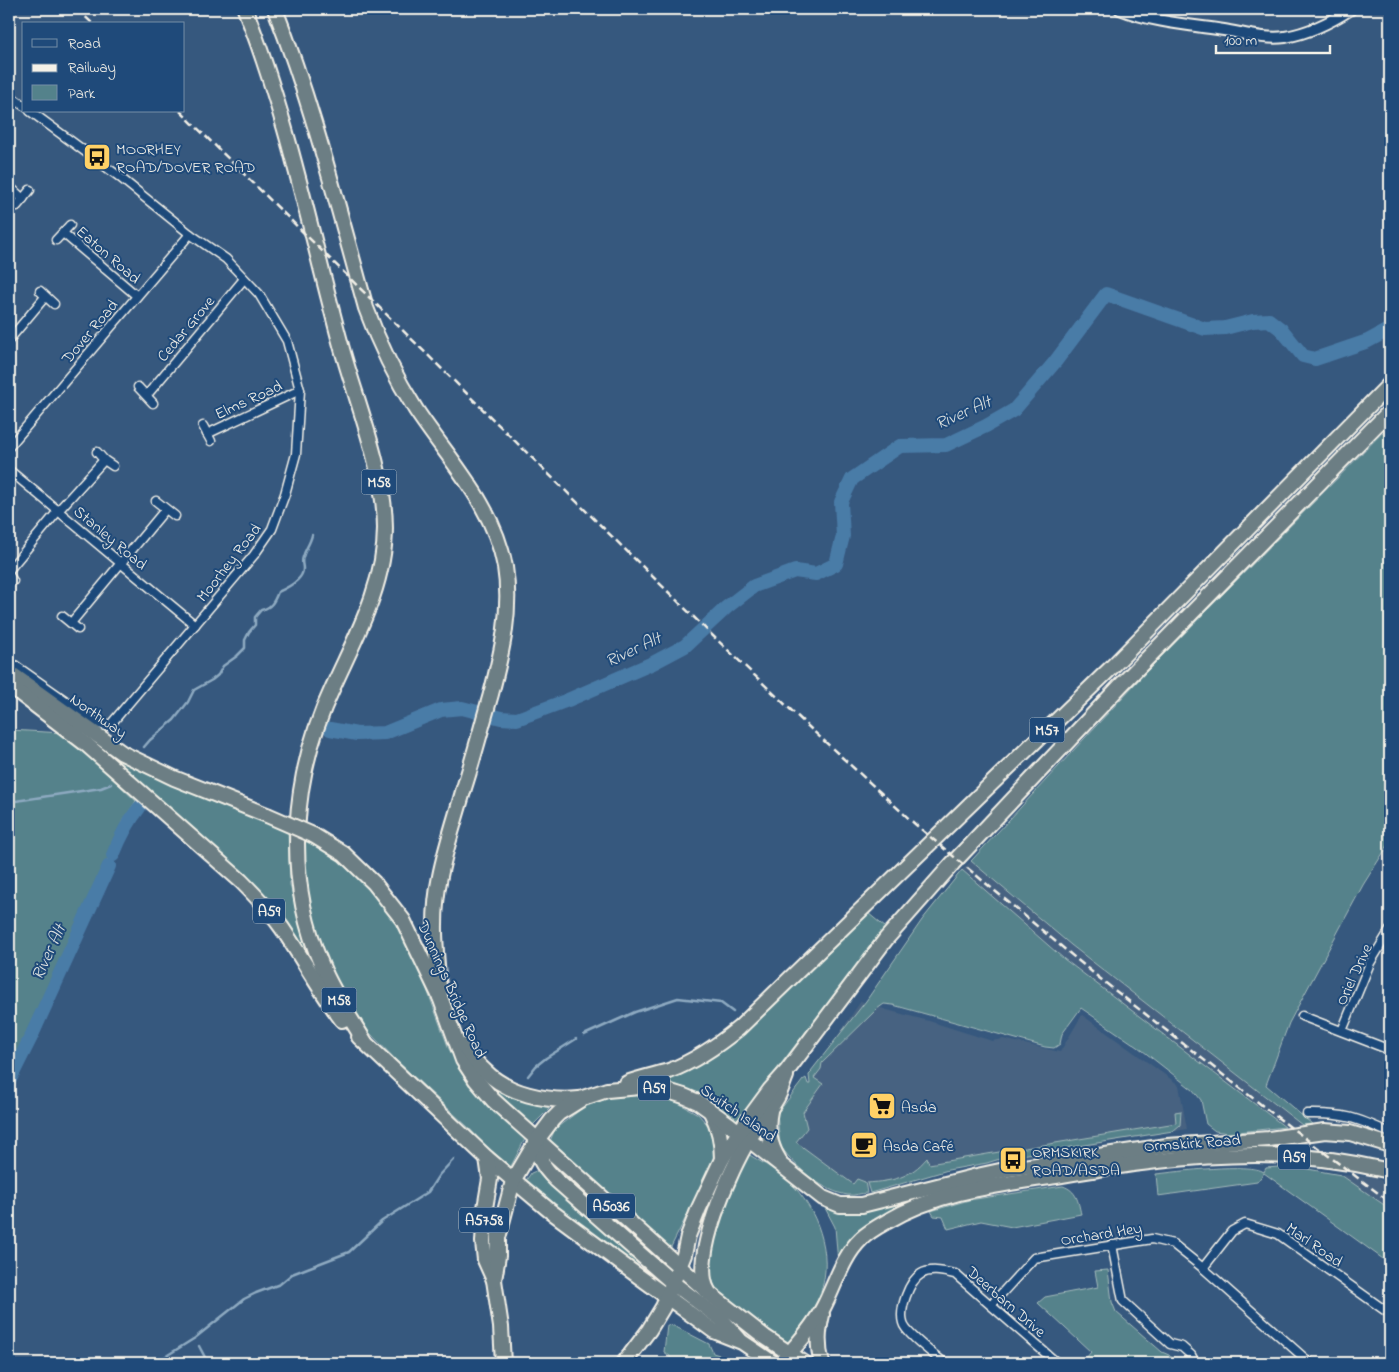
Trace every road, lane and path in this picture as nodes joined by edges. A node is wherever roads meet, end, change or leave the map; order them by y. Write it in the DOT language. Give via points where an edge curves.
graph roads {
  1 [pos="245,9"];
  2 [pos="275,9"];
  3 [pos="1120,9"];
  4 [pos="1351,9"];
  5 [pos="9,95"];
  6 [pos="22,105"];
  7 [pos="31,112"];
  8 [pos="9,186"];
  9 [pos="30,190"];
  10 [pos="23,198"];
  11 [pos="16,206"];
  12 [pos="70,225"];
  13 [pos="63,232"];
  14 [pos="190,234"];
  15 [pos="56,240"];
  16 [pos="244,279"];
  17 [pos="137,296"];
  18 [pos="54,304"];
  19 [pos="9,340"];
  20 [pos="1390,384"];
  21 [pos="138,387"];
  22 [pos="300,390"];
  23 [pos="147,395"];
  24 [pos="153,403"];
  25 [pos="1390,411"];
  26 [pos="207,434"];
  27 [pos="9,444"];
  28 [pos="97,452"];
  29 [pos="104,460"];
  30 [pos="113,466"];
  31 [pos="9,470"];
  32 [pos="156,501"];
  33 [pos="165,510"];
  34 [pos="58,511"];
  35 [pos="175,516"];
  36 [pos="120,563"];
  37 [pos="9,570"];
  38 [pos="62,616"];
  39 [pos="71,623"];
  40 [pos="195,625"];
  41 [pos="78,629"];
  42 [pos="9,661"];
  43 [pos="9,672"];
  44 [pos="9,684"];
  45 [pos="107,726"];
  46 [pos="174,778"];
  47 [pos="1390,930"];
  48 [pos="440,996"];
  49 [pos="1302,1016"];
  50 [pos="1342,1031"];
  51 [pos="454,1034"];
  52 [pos="365,1042"];
  53 [pos="1390,1050"];
  54 [pos="788,1071"];
  55 [pos="607,1090"];
  56 [pos="583,1098"];
  57 [pos="770,1108"];
  58 [pos="710,1111"];
  59 [pos="1307,1114"];
  60 [pos="1390,1133"];
  61 [pos="744,1136"];
  62 [pos="537,1140"];
  63 [pos="1390,1145"];
  64 [pos="554,1155"];
  65 [pos="487,1158"];
  66 [pos="722,1160"];
  67 [pos="540,1162"];
  68 [pos="783,1166"];
  69 [pos="1390,1171"];
  70 [pos="513,1181"];
  71 [pos="808,1188"];
  72 [pos="1112,1245"];
  73 [pos="674,1263"];
  74 [pos="655,1268"];
  75 [pos="1203,1268"];
  76 [pos="630,1270"];
  77 [pos="494,1280"];
  78 [pos="673,1283"];
  79 [pos="710,1294"];
  80 [pos="667,1297"];
  81 [pos="992,1304"];
  82 [pos="823,1309"];
  83 [pos="1390,1314"];
  84 [pos="742,1342"];
  85 [pos="789,1353"];
  86 [pos="1390,1356"];
  87 [pos="503,1363"];
  88 [pos="624,1363"];
  89 [pos="773,1363"];
  90 [pos="780,1363"];
  91 [pos="804,1363"];
  92 [pos="822,1363"];
  93 [pos="944,1363"];
  94 [pos="1057,1363"];
  95 [pos="1195,1363"];
  96 [pos="1310,1363"];
  97 [pos="1384,1363"];
  1 -- 52 [label="highway, M58" via="299,181 376,469 384,519 383,557 374,594 318,722 305,768 297,819 299,882 312,939 328,980"];
  2 -- 48 [label="highway" via="304,87 366,308 382,349 417,411 489,518 498,538 507,585 508,610 500,659 437,894 434,937"];
  3 -- 4 [label="street" via="1147,18 1282,37 1319,27"];
  5 -- 6 [label="street"];
  7 -- 14 [label="street, Moorhey Road"];
  8 -- 10 [label="street"];
  9 -- 10 [label="street"];
  10 -- 11 [label="street"];
  12 -- 13 [label="street, Eaton Road"];
  13 -- 15 [label="street, Eaton Road"];
  13 -- 17 [label="street, Eaton Road"];
  14 -- 16 [label="street, Moorhey Road" via="226,259"];
  14 -- 17 [label="street, Dover Road"];
  16 -- 22 [label="street, Moorhey Road" via="259,294 287,342"];
  16 -- 23 [label="street, Cedar Grove"];
  17 -- 27 [label="street, Dover Road"];
  18 -- 19 [label="street" via="42,294"];
  20 -- 55 [label="highway, M57" via="1111,668 739,1028 692,1061"];
  21 -- 23 [label="street"];
  22 -- 26 [label="street, Elms Road"];
  22 -- 40 [label="street, Moorhey Road" via="296,454 272,529 254,556"];
  23 -- 24 [label="street"];
  25 -- 54 [label="highway, M57" via="1129,677 953,863 886,939"];
  28 -- 29 [label="street"];
  29 -- 30 [label="street"];
  29 -- 34 [label="street"];
  31 -- 34 [label="street, Stanley Road"];
  32 -- 33 [label="street"];
  33 -- 35 [label="street"];
  33 -- 36 [label="street"];
  34 -- 36 [label="street, Stanley Road"];
  34 -- 37 [label="street"];
  36 -- 39 [label="street"];
  36 -- 40 [label="street, Stanley Road"];
  38 -- 39 [label="street"];
  39 -- 41 [label="street"];
  40 -- 45 [label="street, Moorhey Road"];
  42 -- 45 [label="street, Northway" via="98,724"];
  43 -- 46 [label="highway, Northway / A59" via="122,753"];
  44 -- 52 [label="highway, Northway / A59" via="63,725 241,881 286,934 329,1003"];
  46 -- 48 [label="highway, Dunnings Bridge Road / A59, bridge" via="314,836 344,854 374,883 404,920"];
  47 -- 50 [label="street, Oriel Drive" via="1370,963"];
  48 -- 51 [label="highway, Dunnings Bridge Road / A59"];
  49 -- 50 [label="street"];
  50 -- 53 [label="street"];
  51 -- 56 [label="highway, A59" via="485,1072 502,1084 535,1097"];
  51 -- 62 [label="highway, Dunnings Bridge Road / A5036" via="463,1060 476,1080"];
  52 -- 65 [label="highway, A59"];
  54 -- 57 [label="highway, M57"];
  54 -- 61 [label="highway, M57" via="770,1090"];
  55 -- 56 [label="highway, Switch Island / A59"];
  55 -- 58 [label="highway, Switch Island / A59" via="658,1088 698,1102"];
  56 -- 62 [label="highway, Switch Island / A5758" via="559,1113"];
  57 -- 61 [label="highway, M57"];
  57 -- 68 [label="highway, M57" via="770,1143"];
  58 -- 61 [label="highway, Switch Island / A59"];
  58 -- 66 [label="highway" via="719,1132"];
  59 -- 60 [label="street" via="1347,1116"];
  61 -- 66 [label="highway"];
  61 -- 68 [label="highway, Switch Island / A59"];
  61 -- 79 [label="highway" via="706,1244 702,1270 704,1286"];
  62 -- 64 [label="highway, A5036"];
  62 -- 67 [label="highway"];
  62 -- 70 [label="highway, Switch Island / A5758"];
  63 -- 71 [label="highway, Ormskirk Road / A59" via="1350,1133 1326,1131 1167,1146 1001,1171 855,1206 831,1202"];
  64 -- 67 [label="highway"];
  64 -- 73 [label="highway, A5036"];
  65 -- 70 [label="highway, A5036"];
  65 -- 77 [label="highway, A5758" via="490,1179 483,1242 485,1260"];
  66 -- 73 [label="highway" via="688,1236 684,1255"];
  67 -- 70 [label="highway"];
  67 -- 74 [label="highway"];
  68 -- 71 [label="highway, Switch Island / A59"];
  69 -- 82 [label="highway, Ormskirk Road / A59" via="1286,1156 1210,1156 1128,1164 960,1192 913,1208 870,1232 853,1248"];
  70 -- 76 [label="highway, A5036"];
  70 -- 77 [label="highway, Switch Island / A5758" via="498,1238"];
  72 -- 75 [label="street, Orchard Hey" via="1152,1239 1174,1244"];
  72 -- 81 [label="street, Orchard Hey" via="1034,1258"];
  72 -- 95 [label="street" via="1123,1301 1170,1344 1182,1347"];
  73 -- 74 [label="highway"];
  73 -- 78 [label="highway"];
  73 -- 79 [label="highway, A5036"];
  74 -- 76 [label="highway" via="639,1272"];
  74 -- 78 [label="highway"];
  75 -- 83 [label="street, Marl Road" via="1232,1231 1245,1224 1260,1227 1278,1234"];
  75 -- 96 [label="street, Orchard Hey"];
  76 -- 80 [label="highway, A5036"];
  77 -- 87 [label="highway, A5758"];
  78 -- 80 [label="highway"];
  78 -- 84 [label="highway" via="722,1320"];
  79 -- 85 [label="highway, A5036"];
  80 -- 84 [label="highway, A5036" via="714,1331"];
  80 -- 88 [label="highway" via="649,1330"];
  81 -- 93 [label="street, Deerbarn Drive" via="955,1274 936,1270 921,1274 910,1287 902,1305 903,1324 914,1338"];
  81 -- 94 [label="street, Deerbarn Drive"];
  82 -- 85 [label="highway, A59"];
  82 -- 92 [label="highway" via="818,1333"];
  84 -- 89 [label="highway, A5036"];
  85 -- 90 [label="highway"];
  85 -- 91 [label="highway, A5036"];
  86 -- 97 [label="street"];
}
